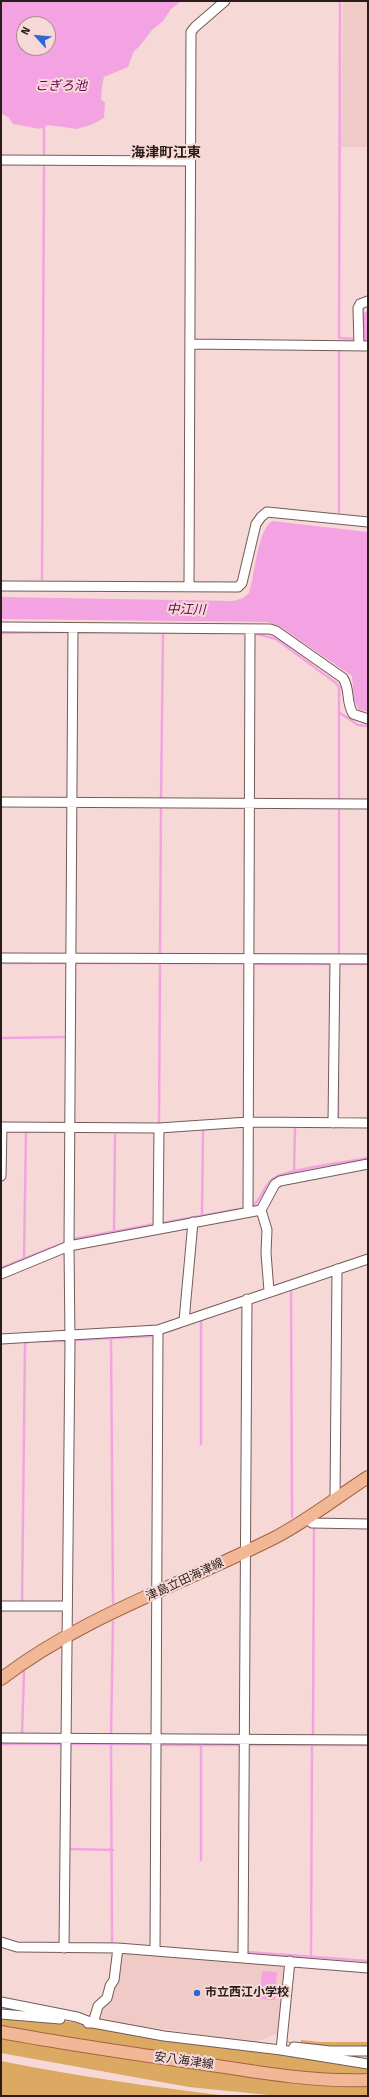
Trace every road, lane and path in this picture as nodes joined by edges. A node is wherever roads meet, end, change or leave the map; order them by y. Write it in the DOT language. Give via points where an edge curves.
graph roads {
  1 [pos="225,1"];
  2 [pos="1,160"];
  3 [pos="190,162"];
  4 [pos="368,301"];
  5 [pos="361,343"];
  6 [pos="190,344"];
  7 [pos="368,522"];
  8 [pos="1,586"];
  9 [pos="190,586"];
  10 [pos="1,627"];
  11 [pos="72,628"];
  12 [pos="250,629"];
  13 [pos="368,719"];
  14 [pos="1,802"];
  15 [pos="72,802"];
  16 [pos="249,803"];
  17 [pos="368,804"];
  18 [pos="1,958"];
  19 [pos="70,958"];
  20 [pos="248,958"];
  21 [pos="335,959"];
  22 [pos="368,959"];
  23 [pos="248,1122"];
  24 [pos="333,1122"];
  25 [pos="368,1123"];
  26 [pos="2,1127"];
  27 [pos="69,1127"];
  28 [pos="159,1128"];
  29 [pos="368,1164"];
  30 [pos="1,1176"];
  31 [pos="261,1210"];
  32 [pos="248,1212"];
  33 [pos="192,1222"];
  34 [pos="158,1229"];
  35 [pos="69,1246"];
  36 [pos="368,1259"];
  37 [pos="337,1269"];
  38 [pos="1,1274"];
  39 [pos="269,1291"];
  40 [pos="247,1299"];
  41 [pos="184,1321"];
  42 [pos="158,1330"];
  43 [pos="69,1336"];
  44 [pos="1,1339"];
  45 [pos="368,1477"];
  46 [pos="335,1499"];
  47 [pos="307,1518"];
  48 [pos="368,1524"];
  49 [pos="246,1551"];
  50 [pos="157,1593"];
  51 [pos="1,1606"];
  52 [pos="67,1606"];
  53 [pos="67,1635"];
  54 [pos="1,1679"];
  55 [pos="1,1738"];
  56 [pos="66,1739"];
  57 [pos="156,1739"];
  58 [pos="245,1739"];
  59 [pos="368,1740"];
  60 [pos="1,1942"];
  61 [pos="64,1948"];
  62 [pos="118,1948"];
  63 [pos="155,1951"];
  64 [pos="243,1956"];
  65 [pos="290,1962"];
  66 [pos="368,1968"];
  67 [pos="1,2002"];
  68 [pos="1,2014"];
  69 [pos="93,2023"];
  70 [pos="1,2032"];
  71 [pos="282,2048"];
  72 [pos="368,2051"];
  73 [pos="368,2064"];
  74 [pos="368,2080"];
  1 -- 3 [label="street" via="191,32"];
  2 -- 3 [label="street"];
  3 -- 6 [label="street"];
  4 -- 5 [label="street" via="360,304 358,308"];
  5 -- 6 [label="street"];
  6 -- 9 [label="street"];
  7 -- 9 [label="street" via="268,512 256,524 242,583 238,586"];
  8 -- 9 [label="street"];
  10 -- 11 [label="street"];
  11 -- 12 [label="street"];
  11 -- 15 [label="street"];
  12 -- 13 [label="street" via="276,631 343,678 347,685 348,704 353,714"];
  12 -- 16 [label="street"];
  14 -- 15 [label="street"];
  15 -- 16 [label="street"];
  15 -- 19 [label="street"];
  16 -- 17 [label="street"];
  16 -- 20 [label="street"];
  18 -- 19 [label="street"];
  19 -- 20 [label="street"];
  19 -- 27 [label="street"];
  20 -- 21 [label="street"];
  20 -- 23 [label="street"];
  21 -- 22 [label="street"];
  21 -- 24 [label="street"];
  23 -- 24 [label="street"];
  23 -- 28 [label="street"];
  23 -- 32 [label="street"];
  24 -- 25 [label="street"];
  26 -- 27 [label="street"];
  26 -- 30 [label="street"];
  27 -- 28 [label="street"];
  27 -- 35 [label="street"];
  28 -- 34 [label="street"];
  29 -- 31 [label="street" via="280,1181 275,1184"];
  31 -- 32 [label="street"];
  31 -- 39 [label="street" via="267,1230"];
  32 -- 33 [label="street"];
  33 -- 34 [label="street"];
  33 -- 41 [label="street"];
  34 -- 35 [label="street"];
  35 -- 38 [label="street"];
  35 -- 43 [label="street"];
  36 -- 37 [label="street"];
  37 -- 39 [label="street"];
  37 -- 46 [label="street"];
  39 -- 40 [label="street"];
  40 -- 41 [label="street"];
  40 -- 49 [label="street"];
  41 -- 42 [label="street"];
  42 -- 43 [label="street"];
  42 -- 50 [label="street"];
  43 -- 44 [label="street"];
  43 -- 52 [label="street"];
  45 -- 46 [label="main road, 津島立田海津線"];
  46 -- 47 [label="main road, 津島立田海津線"];
  47 -- 48 [label="street" via="312,1523"];
  47 -- 49 [label="main road, 津島立田海津線"];
  49 -- 50 [label="main road, 津島立田海津線"];
  49 -- 58 [label="street"];
  50 -- 53 [label="main road, 津島立田海津線"];
  50 -- 57 [label="street"];
  51 -- 52 [label="street"];
  52 -- 53 [label="street"];
  53 -- 54 [label="main road, 津島立田海津線"];
  53 -- 56 [label="street"];
  55 -- 56 [label="street"];
  56 -- 57 [label="street"];
  56 -- 61 [label="street"];
  57 -- 58 [label="street"];
  57 -- 63 [label="street"];
  58 -- 59 [label="street"];
  58 -- 64 [label="street"];
  60 -- 61 [label="street" via="16,1947"];
  61 -- 62 [label="street"];
  62 -- 63 [label="street"];
  62 -- 69 [label="street" via="114,1980 107,1998 98,2006"];
  63 -- 64 [label="street"];
  64 -- 65 [label="street"];
  65 -- 66 [label="street"];
  65 -- 71 [label="street"];
  67 -- 69 [label="street"];
  68 -- 69 [label="street"];
  69 -- 71 [label="street" via="164,2036"];
  70 -- 74 [label="main road, 安八海津線" via="83,2047 243,2070 317,2078"];
  71 -- 72 [label="street"];
  71 -- 73 [label="street"];
}
